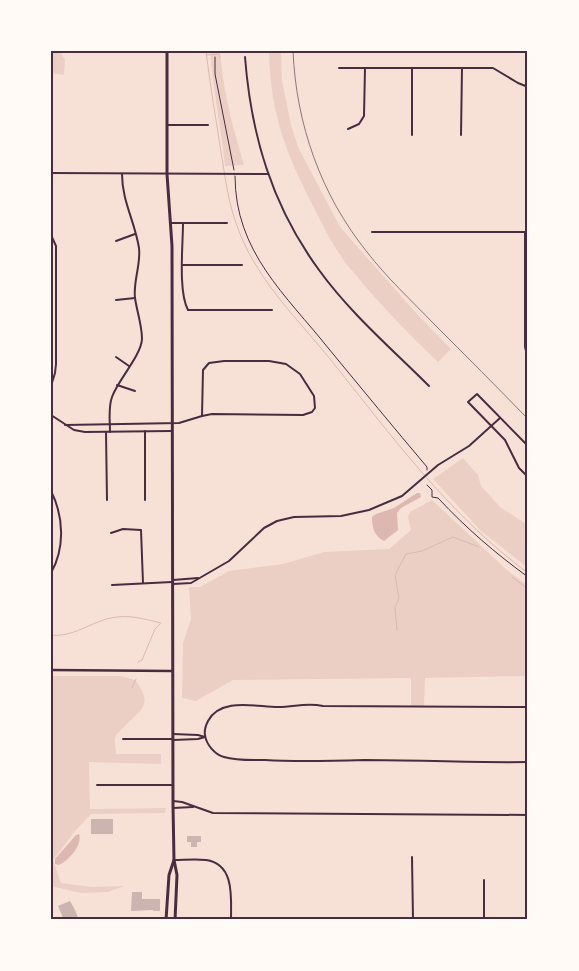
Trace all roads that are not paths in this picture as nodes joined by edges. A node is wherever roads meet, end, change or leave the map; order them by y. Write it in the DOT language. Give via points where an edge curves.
graph roads {
  1 [pos="167,51"];
  2 [pos="245,57"];
  3 [pos="339,68"];
  4 [pos="365,68"];
  5 [pos="412,68"];
  6 [pos="462,68"];
  7 [pos="528,68"];
  8 [pos="527,86"];
  9 [pos="167,125"];
  10 [pos="208,125"];
  11 [pos="348,129"];
  12 [pos="412,135"];
  13 [pos="461,135"];
  14 [pos="51,173"];
  15 [pos="122,174"];
  16 [pos="167,174"];
  17 [pos="268,174"];
  18 [pos="183,222"];
  19 [pos="227,222"];
  20 [pos="170,223"];
  21 [pos="372,232"];
  22 [pos="526,232"];
  23 [pos="135,234"];
  24 [pos="51,235"];
  25 [pos="116,240"];
  26 [pos="183,265"];
  27 [pos="242,266"];
  28 [pos="135,298"];
  29 [pos="116,300"];
  30 [pos="272,310"];
  31 [pos="527,311"];
  32 [pos="116,357"];
  33 [pos="528,359"];
  34 [pos="128,366"];
  35 [pos="51,386"];
  36 [pos="117,386"];
  37 [pos="429,386"];
  38 [pos="135,391"];
  39 [pos="51,415"];
  40 [pos="202,416"];
  41 [pos="500,418"];
  42 [pos="171,423"];
  43 [pos="110,424"];
  44 [pos="123,424"];
  45 [pos="65,425"];
  46 [pos="492,426"];
  47 [pos="171,431"];
  48 [pos="106,432"];
  49 [pos="110,432"];
  50 [pos="123,432"];
  51 [pos="146,432"];
  52 [pos="528,446"];
  53 [pos="528,477"];
  54 [pos="51,491"];
  55 [pos="107,500"];
  56 [pos="145,500"];
  57 [pos="111,533"];
  58 [pos="51,573"];
  59 [pos="172,582"];
  60 [pos="143,583"];
  61 [pos="112,585"];
  62 [pos="51,670"];
  63 [pos="172,671"];
  64 [pos="528,707"];
  65 [pos="205,737"];
  66 [pos="172,738"];
  67 [pos="124,739"];
  68 [pos="528,762"];
  69 [pos="97,785"];
  70 [pos="173,785"];
  71 [pos="173,801"];
  72 [pos="195,807"];
  73 [pos="173,808"];
  74 [pos="528,815"];
  75 [pos="412,857"];
  76 [pos="174,860"];
  77 [pos="484,880"];
  78 [pos="177,884"];
  79 [pos="169,890"];
  80 [pos="166,920"];
  81 [pos="175,920"];
  82 [pos="231,920"];
  83 [pos="413,920"];
  84 [pos="484,920"];
  1 -- 9 [label="main road"];
  2 -- 17 [label="street" via="251,112"];
  3 -- 4 [label="street"];
  4 -- 5 [label="street"];
  4 -- 11 [label="street" via="364,116 359,124"];
  5 -- 6 [label="street"];
  5 -- 12 [label="street"];
  6 -- 8 [label="street" via="493,68"];
  6 -- 13 [label="street"];
  7 -- 8 [label="street"];
  9 -- 10 [label="street"];
  9 -- 16 [label="main road"];
  14 -- 15 [label="street"];
  15 -- 16 [label="street"];
  15 -- 23 [label="street" via="124,198"];
  16 -- 17 [label="street"];
  16 -- 20 [label="main road"];
  17 -- 37 [label="street" via="298,238 319,270"];
  18 -- 19 [label="street"];
  18 -- 20 [label="street"];
  18 -- 26 [label="street"];
  20 -- 42 [label="main road"];
  21 -- 22 [label="street"];
  22 -- 31 [label="street"];
  23 -- 25 [label="street"];
  23 -- 28 [label="street" via="140,261"];
  24 -- 35 [label="street" via="56,246 56,364"];
  26 -- 27 [label="street"];
  26 -- 30 [label="street" via="188,310"];
  28 -- 29 [label="street"];
  28 -- 34 [label="street" via="140,315 141,345"];
  31 -- 33 [label="street" via="525,347"];
  32 -- 34 [label="street"];
  34 -- 36 [label="street"];
  36 -- 38 [label="street"];
  36 -- 43 [label="street" via="110,402"];
  39 -- 45 [label="street"];
  40 -- 40 [label="street" via="306,414 314,410 316,403 300,374 286,364 268,361 213,362 203,370"];
  40 -- 42 [label="street"];
  41 -- 46 [label="street"];
  41 -- 46 [label="street" via="476,394 468,402"];
  41 -- 52 [label="street"];
  42 -- 44 [label="street"];
  42 -- 47 [label="main road"];
  43 -- 44 [label="street"];
  43 -- 45 [label="street"];
  43 -- 49 [label="street"];
  44 -- 50 [label="street"];
  45 -- 48 [label="street" via="74,430"];
  46 -- 53 [label="street" via="505,440 519,468"];
  46 -- 59 [label="street" via="402,496 369,510 341,516 294,517 277,521 262,530 229,561 200,578"];
  47 -- 51 [label="street"];
  47 -- 59 [label="main road"];
  48 -- 49 [label="street"];
  48 -- 55 [label="street"];
  49 -- 50 [label="street"];
  50 -- 51 [label="street"];
  51 -- 56 [label="street"];
  54 -- 58 [label="street" via="60,515 61,542"];
  57 -- 60 [label="street" via="123,529 141,530"];
  59 -- 60 [label="street"];
  59 -- 63 [label="main road"];
  60 -- 61 [label="street"];
  62 -- 63 [label="street"];
  63 -- 66 [label="main road"];
  64 -- 65 [label="street" via="323,706 307,703 278,707 225,707 212,714"];
  65 -- 66 [label="street"];
  65 -- 66 [label="street"];
  65 -- 68 [label="street" via="220,756 236,759"];
  66 -- 67 [label="street"];
  66 -- 70 [label="main road"];
  69 -- 70 [label="street"];
  70 -- 71 [label="main road"];
  71 -- 72 [label="street"];
  71 -- 73 [label="main road"];
  72 -- 73 [label="street"];
  72 -- 74 [label="street" via="213,813"];
  73 -- 76 [label="main road"];
  75 -- 83 [label="street"];
  76 -- 78 [label="main road"];
  76 -- 79 [label="main road"];
  76 -- 82 [label="street" via="210,861 224,871 230,883"];
  77 -- 84 [label="street"];
  78 -- 79 [label="main road"];
  78 -- 81 [label="main road"];
  79 -- 80 [label="main road"];
}
